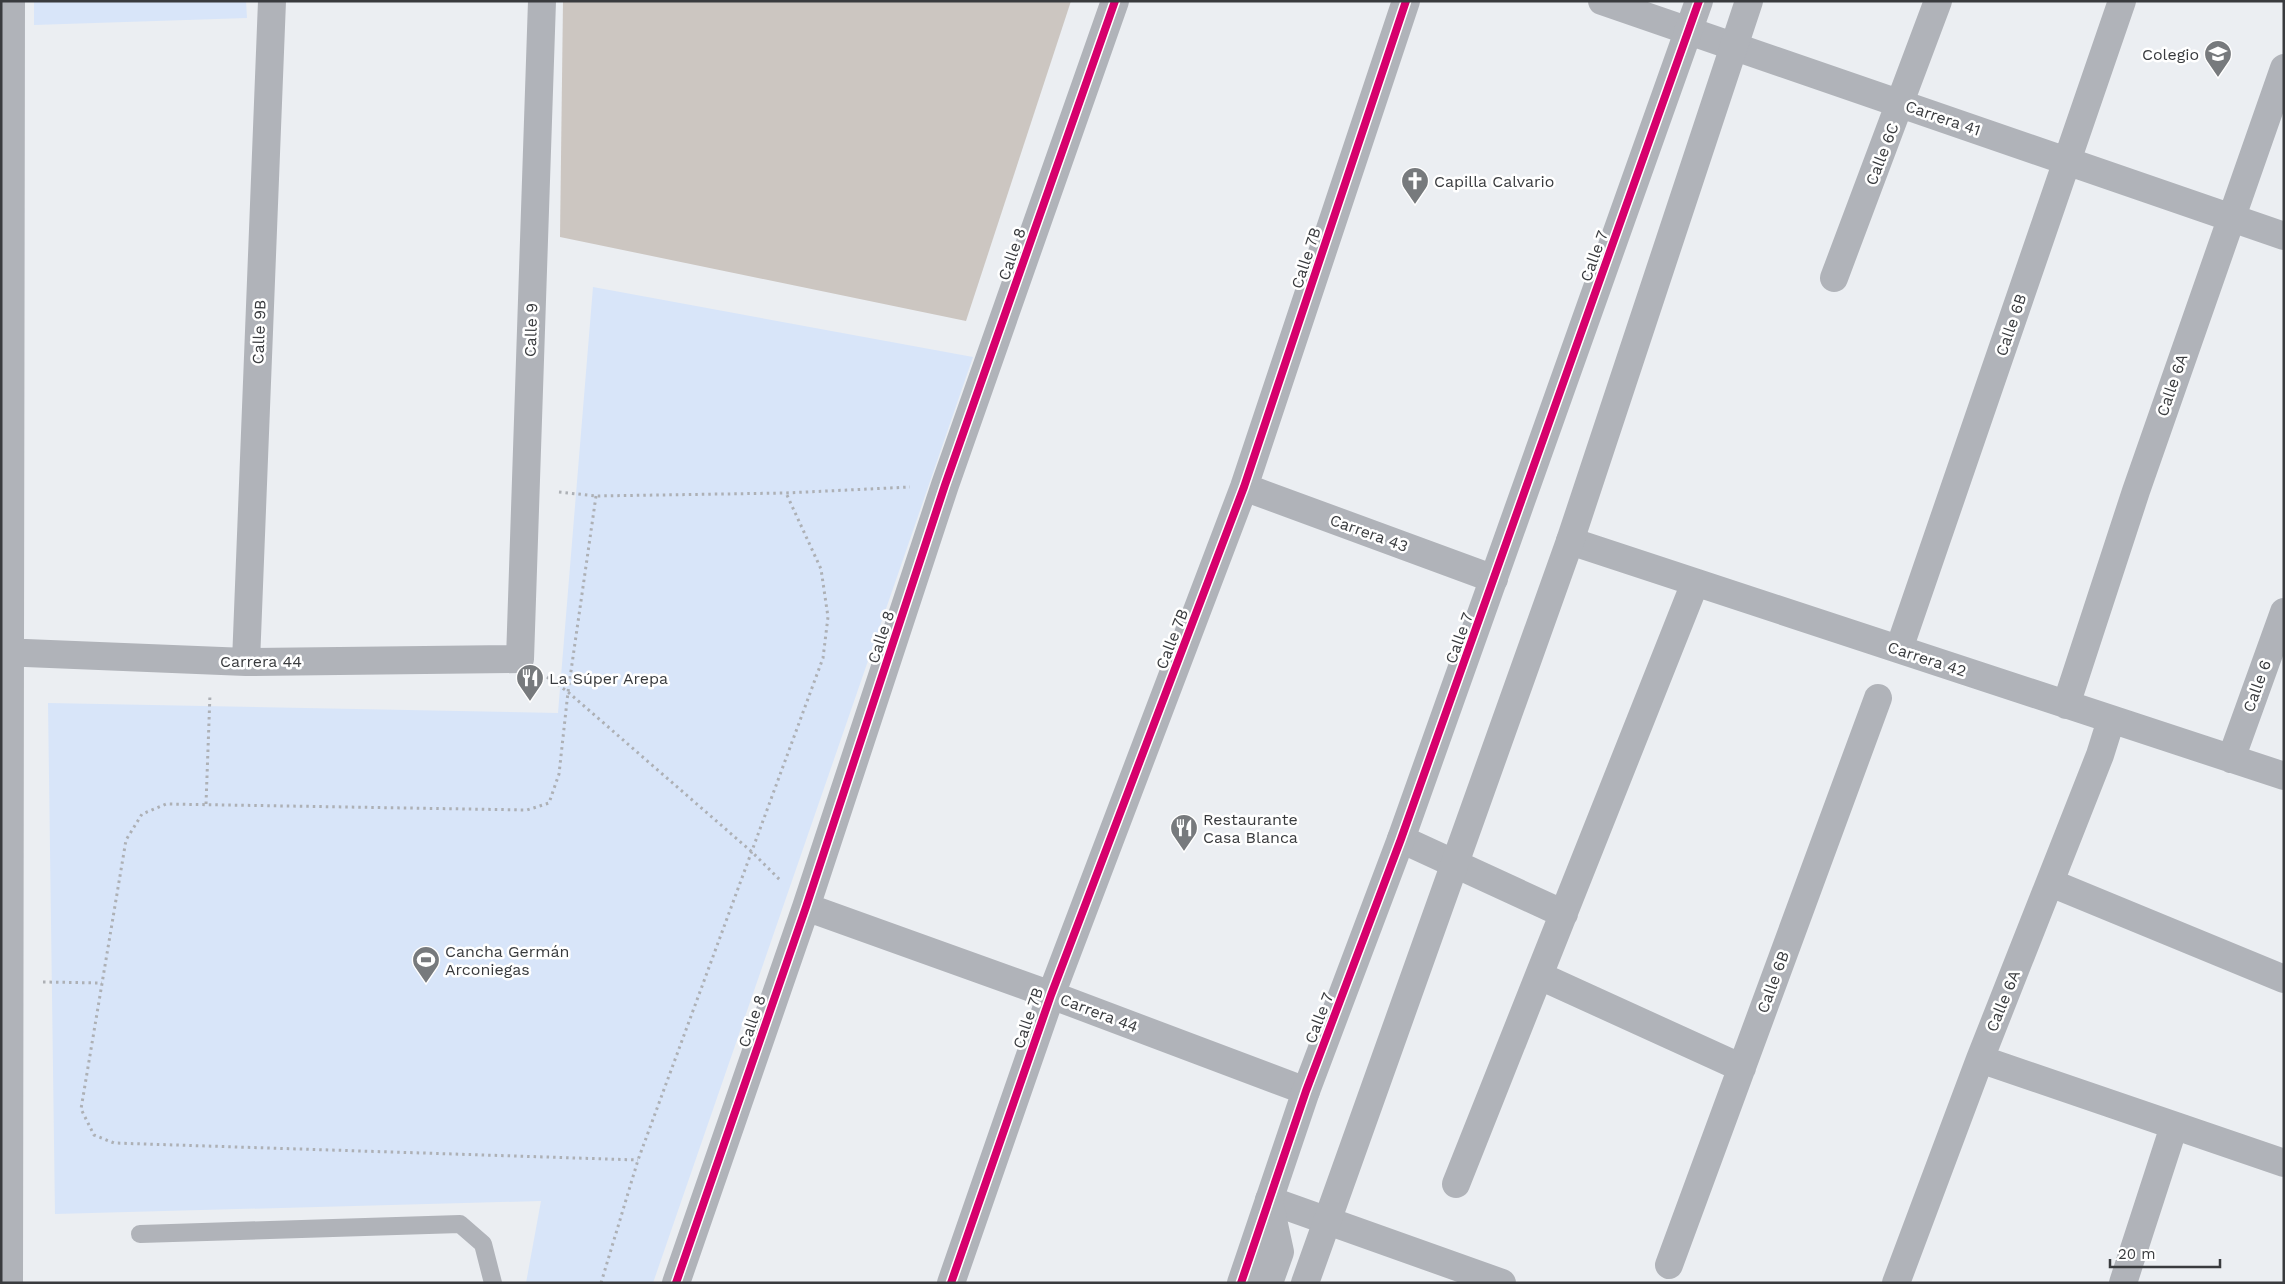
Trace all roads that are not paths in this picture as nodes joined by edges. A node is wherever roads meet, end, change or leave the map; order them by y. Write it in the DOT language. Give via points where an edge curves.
graph roads {
  1 [pos="11,1"];
  2 [pos="272,1"];
  3 [pos="542,1"];
  4 [pos="1114,1"];
  5 [pos="1406,1"];
  6 [pos="1602,1"];
  7 [pos="1699,1"];
  8 [pos="1748,1"];
  9 [pos="1938,1"];
  10 [pos="2122,1"];
  11 [pos="1688,32"];
  12 [pos="1734,45"];
  13 [pos="2284,68"];
  14 [pos="1901,103"];
  15 [pos="2068,161"];
  16 [pos="2230,217"];
  17 [pos="2284,236"];
  18 [pos="1834,278"];
  19 [pos="1244,487"];
  20 [pos="1570,541"];
  21 [pos="1494,579"];
  22 [pos="1695,583"];
  23 [pos="2284,612"];
  24 [pos="1899,650"];
  25 [pos="6,652"];
  26 [pos="520,660"];
  27 [pos="246,662"];
  28 [pos="1878,698"];
  29 [pos="2066,704"];
  30 [pos="2111,720"];
  31 [pos="2231,759"];
  32 [pos="2284,776"];
  33 [pos="1401,839"];
  34 [pos="1455,864"];
  35 [pos="2051,883"];
  36 [pos="806,907"];
  37 [pos="1564,914"];
  38 [pos="1540,976"];
  39 [pos="2284,979"];
  40 [pos="1051,995"];
  41 [pos="1980,1059"];
  42 [pos="1742,1068"];
  43 [pos="1306,1091"];
  44 [pos="2174,1126"];
  45 [pos="2284,1163"];
  46 [pos="1456,1184"];
  47 [pos="1269,1200"];
  48 [pos="1327,1220"];
  49 [pos="140,1234"];
  50 [pos="1669,1265"];
  51 [pos="9,1283"];
  52 [pos="493,1283"];
  53 [pos="676,1283"];
  54 [pos="951,1283"];
  55 [pos="1241,1283"];
  56 [pos="1269,1283"];
  57 [pos="1305,1283"];
  58 [pos="1502,1283"];
  59 [pos="1896,1283"];
  60 [pos="2123,1283"];
  1 -- 25 [label="street"];
  2 -- 27 [label="street, Calle 9B"];
  3 -- 26 [label="street, Calle 9"];
  4 -- 36 [label="street, Calle 8" via="946,485"];
  5 -- 19 [label="street, Calle 7B"];
  6 -- 11 [label="street, Carrera 41"];
  7 -- 11 [label="street, Calle 7"];
  8 -- 12 [label="street"];
  9 -- 14 [label="street, Calle 6C"];
  10 -- 15 [label="street, Calle 6B"];
  11 -- 12 [label="street, Carrera 41"];
  11 -- 21 [label="street, Calle 7"];
  12 -- 14 [label="street, Carrera 41"];
  12 -- 20 [label="street"];
  13 -- 16 [label="street, Calle 6A"];
  14 -- 15 [label="street, Carrera 41"];
  14 -- 18 [label="street, Calle 6C"];
  15 -- 16 [label="street, Carrera 41"];
  15 -- 24 [label="street, Calle 6B"];
  16 -- 17 [label="street, Carrera 41"];
  16 -- 29 [label="street, Calle 6A"];
  19 -- 21 [label="street, Carrera 43"];
  19 -- 40 [label="street, Calle 7B"];
  20 -- 22 [label="street, Carrera 42"];
  20 -- 34 [label="street"];
  21 -- 33 [label="street, Calle 7"];
  22 -- 24 [label="street, Carrera 42"];
  22 -- 37 [label="street"];
  23 -- 31 [label="street, Calle 6"];
  24 -- 29 [label="street, Carrera 42"];
  25 -- 27 [label="street, Carrera 44"];
  25 -- 51 [label="street"];
  26 -- 27 [label="street, Carrera 44"];
  28 -- 42 [label="street, Calle 6B"];
  29 -- 30 [label="street, Carrera 42"];
  30 -- 31 [label="street, Carrera 42"];
  30 -- 35 [label="street, Calle 6A"];
  31 -- 32 [label="street, Carrera 42"];
  33 -- 34 [label="street"];
  33 -- 43 [label="street, Calle 7"];
  34 -- 37 [label="street"];
  34 -- 48 [label="street"];
  35 -- 39 [label="street"];
  35 -- 41 [label="street, Calle 6A"];
  36 -- 40 [label="street, Carrera 44"];
  36 -- 53 [label="street, Calle 8"];
  37 -- 38 [label="street"];
  38 -- 42 [label="street"];
  38 -- 46 [label="street"];
  40 -- 43 [label="street, Carrera 44"];
  40 -- 54 [label="street, Calle 7B"];
  41 -- 44 [label="street"];
  41 -- 59 [label="street, Calle 6A"];
  42 -- 50 [label="street, Calle 6B"];
  43 -- 47 [label="street, Calle 7"];
  44 -- 45 [label="street"];
  44 -- 60 [label="street"];
  47 -- 48 [label="street"];
  47 -- 55 [label="street, Calle 7"];
  47 -- 56 [label="street" via="1280,1252"];
  48 -- 57 [label="street"];
  48 -- 58 [label="street"];
  49 -- 52 [label="lane" via="460,1224 483,1244"];
}
